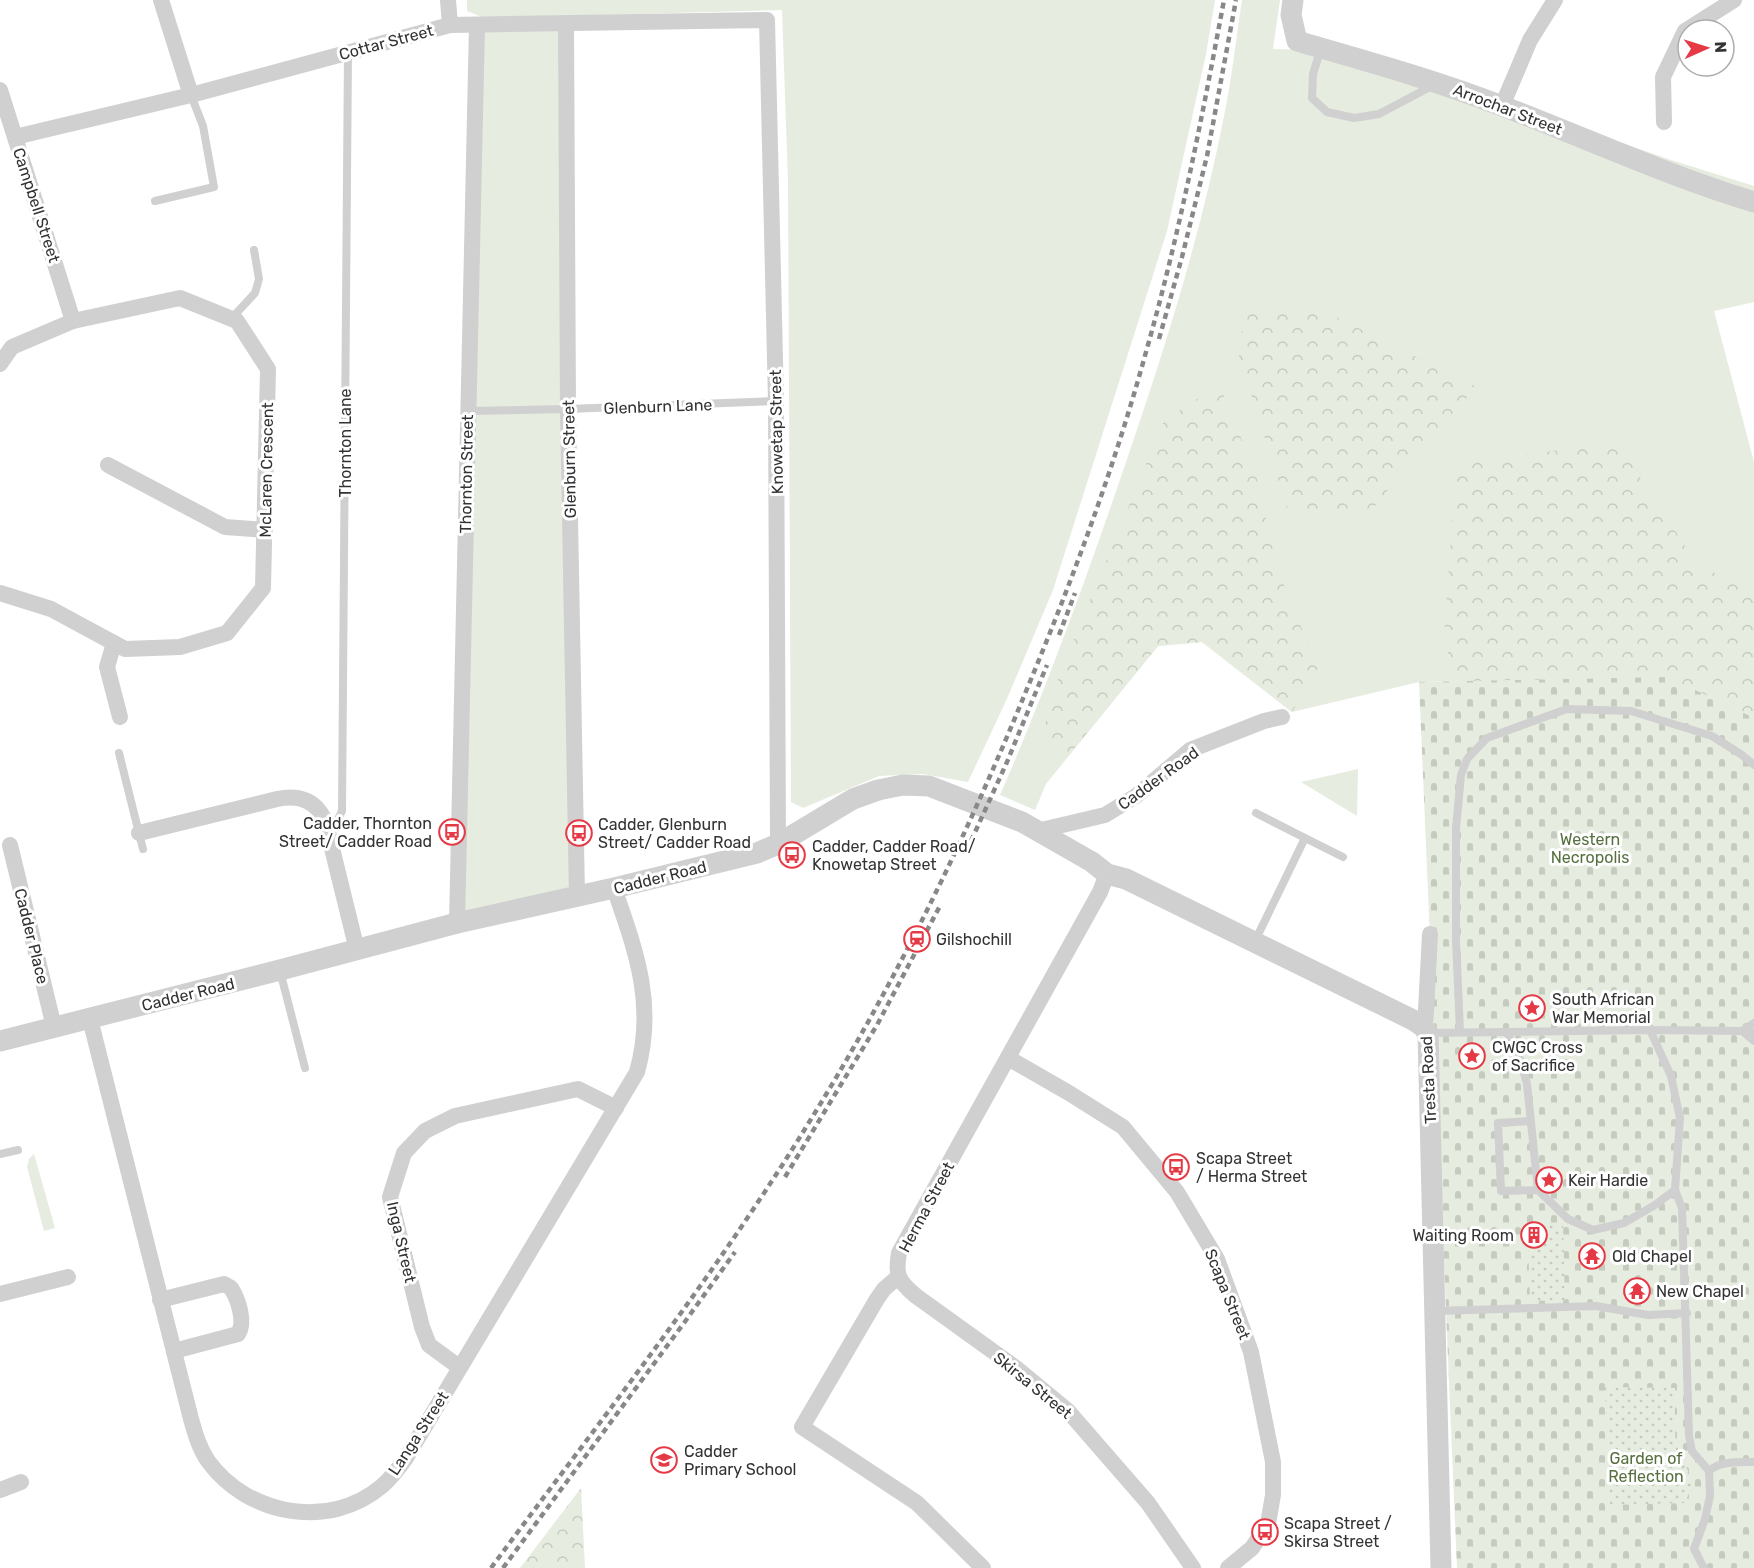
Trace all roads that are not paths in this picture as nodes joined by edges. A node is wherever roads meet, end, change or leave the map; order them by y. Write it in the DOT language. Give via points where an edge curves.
graph roads {
  1 [pos="161,0"];
  2 [pos="448,0"];
  3 [pos="1293,0"];
  4 [pos="1555,0"];
  5 [pos="1734,0"];
  6 [pos="766,20"];
  7 [pos="566,22"];
  8 [pos="450,25"];
  9 [pos="477,26"];
  10 [pos="1321,48"];
  11 [pos="348,52"];
  12 [pos="1438,82"];
  13 [pos="0,90"];
  14 [pos="191,95"];
  15 [pos="1502,106"];
  16 [pos="1664,122"];
  17 [pos="15,137"];
  18 [pos="155,201"];
  19 [pos="1754,202"];
  20 [pos="254,250"];
  21 [pos="231,319"];
  22 [pos="73,321"];
  23 [pos="0,364"];
  24 [pos="776,401"];
  25 [pos="568,409"];
  26 [pos="468,411"];
  27 [pos="108,465"];
  28 [pos="265,530"];
  29 [pos="0,593"];
  30 [pos="114,643"];
  31 [pos="120,717"];
  32 [pos="1282,717"];
  33 [pos="119,753"];
  34 [pos="1754,765"];
  35 [pos="1256,813"];
  36 [pos="326,824"];
  37 [pos="1030,826"];
  38 [pos="1305,838"];
  39 [pos="141,841"];
  40 [pos="778,844"];
  41 [pos="10,845"];
  42 [pos="1343,857"];
  43 [pos="1107,874"];
  44 [pos="614,888"];
  45 [pos="577,896"];
  46 [pos="457,923"];
  47 [pos="1430,934"];
  48 [pos="1254,942"];
  49 [pos="357,950"];
  50 [pos="280,970"];
  51 [pos="90,1019"];
  52 [pos="1754,1023"];
  53 [pos="54,1027"];
  54 [pos="1650,1030"];
  55 [pos="1427,1031"];
  56 [pos="1742,1031"];
  57 [pos="1460,1032"];
  58 [pos="1506,1033"];
  59 [pos="1754,1033"];
  60 [pos="0,1041"];
  61 [pos="1754,1041"];
  62 [pos="1008,1058"];
  63 [pos="305,1068"];
  64 [pos="616,1108"];
  65 [pos="1530,1121"];
  66 [pos="18,1150"];
  67 [pos="0,1154"];
  68 [pos="1538,1190"];
  69 [pos="1675,1190"];
  70 [pos="68,1277"];
  71 [pos="898,1277"];
  72 [pos="0,1294"];
  73 [pos="160,1300"];
  74 [pos="1435,1311"];
  75 [pos="1687,1313"];
  76 [pos="174,1351"];
  77 [pos="459,1367"];
  78 [pos="1754,1462"];
  79 [pos="1709,1471"];
  80 [pos="21,1482"];
  81 [pos="0,1490"];
  82 [pos="981,1567"];
  83 [pos="1193,1568"];
  84 [pos="1228,1568"];
  85 [pos="1441,1568"];
  86 [pos="1704,1568"];
  1 -- 14 [label="street"];
  2 -- 8 [label="street"];
  3 -- 10 [label="street, Arrochar Street" via="1291,15 1297,41"];
  4 -- 15 [label="street" via="1530,40"];
  5 -- 16 [label="street" via="1686,31 1663,77"];
  6 -- 7 [label="street, Cottar Street"];
  6 -- 24 [label="street, Knowetap Street"];
  7 -- 9 [label="street, Cottar Street"];
  7 -- 25 [label="street, Glenburn Street"];
  8 -- 9 [label="street, Cottar Street"];
  8 -- 11 [label="street, Cottar Street"];
  9 -- 26 [label="street, Thornton Street"];
  10 -- 12 [label="street, Arrochar Street"];
  10 -- 12 [label="lane" via="1313,74 1312,98 1327,112 1354,117 1379,114"];
  11 -- 14 [label="street, Cottar Street"];
  11 -- 36 [label="lane, Thornton Lane" via="342,811 337,821"];
  12 -- 15 [label="street, Arrochar Street"];
  13 -- 17 [label="street, Campbell Street"];
  14 -- 17 [label="street, Cottar Street"];
  14 -- 18 [label="lane" via="203,126 214,186"];
  15 -- 19 [label="street, Arrochar Street" via="1707,188"];
  17 -- 22 [label="street, Campbell Street"];
  20 -- 21 [label="lane" via="260,279 255,293"];
  21 -- 22 [label="street, McLaren Crescent" via="180,298"];
  21 -- 28 [label="street, McLaren Crescent" via="237,321 268,369"];
  22 -- 23 [label="street, McLaren Crescent" via="12,347"];
  24 -- 25 [label="lane, Glenburn Lane"];
  24 -- 40 [label="street, Knowetap Street"];
  25 -- 26 [label="lane, Glenburn Lane"];
  25 -- 45 [label="street, Glenburn Street"];
  26 -- 46 [label="street, Thornton Street"];
  27 -- 28 [label="street" via="225,527"];
  28 -- 30 [label="street, McLaren Crescent" via="263,588 227,633 180,647 125,649"];
  29 -- 30 [label="street, McLaren Crescent" via="51,609"];
  30 -- 31 [label="street" via="107,667"];
  32 -- 37 [label="street, Cadder Road" via="1190,750 1136,796 1105,815"];
  33 -- 39 [label="lane"];
  34 -- 57 [label="lane" via="1712,736 1631,711 1567,709 1487,738 1467,759 1461,775 1456,828"];
  35 -- 38 [label="lane"];
  36 -- 39 [label="street" via="315,805 302,798 287,797"];
  36 -- 49 [label="street"];
  37 -- 40 [label="street, Cadder Road" via="929,786 903,785 853,799"];
  37 -- 43 [label="street, Tresta Road"];
  38 -- 42 [label="lane"];
  38 -- 48 [label="lane"];
  40 -- 44 [label="street, Cadder Road" via="757,853"];
  41 -- 53 [label="street, Cadder Place"];
  43 -- 48 [label="street, Tresta Road" via="1126,879"];
  43 -- 62 [label="street, Herma Street"];
  44 -- 45 [label="street, Cadder Road"];
  44 -- 64 [label="street, Langa Street" via="638,959 645,1016 637,1072"];
  45 -- 46 [label="street, Cadder Road"];
  46 -- 49 [label="street, Cadder Road"];
  47 -- 55 [label="street"];
  48 -- 55 [label="street, Tresta Road" via="1413,1020"];
  49 -- 50 [label="street, Cadder Road"];
  50 -- 51 [label="street, Cadder Road"];
  50 -- 63 [label="lane"];
  51 -- 53 [label="street, Cadder Road"];
  51 -- 73 [label="street, Langa Street"];
  52 -- 56 [label="lane"];
  53 -- 60 [label="street, Cadder Road"];
  54 -- 56 [label="lane"];
  54 -- 58 [label="lane"];
  54 -- 69 [label="lane" via="1671,1076 1680,1118"];
  55 -- 57 [label="lane"];
  55 -- 74 [label="street, Tresta Road"];
  56 -- 59 [label="lane"];
  56 -- 61 [label="lane"];
  57 -- 58 [label="lane"];
  58 -- 65 [label="lane" via="1518,1052 1527,1084"];
  62 -- 71 [label="street, Herma Street" via="899,1253"];
  62 -- 84 [label="street, Scapa Street" via="1123,1127 1177,1191 1217,1259 1251,1352 1274,1462 1274,1495 1268,1524 1252,1548"];
  64 -- 77 [label="street, Langa Street"];
  64 -- 77 [label="street, Inga Street" via="578,1089 455,1116 425,1131 404,1153 390,1197 422,1326 429,1345"];
  65 -- 68 [label="lane"];
  65 -- 68 [label="lane" via="1498,1123 1502,1191"];
  66 -- 67 [label="lane"];
  68 -- 69 [label="lane" via="1568,1219 1593,1230 1624,1223"];
  69 -- 75 [label="lane" via="1682,1208"];
  70 -- 72 [label="street"];
  71 -- 82 [label="street" via="877,1299 802,1427 917,1503"];
  71 -- 83 [label="street, Skirsa Street" via="916,1296 1068,1411 1148,1503"];
  73 -- 76 [label="street, Langa Street"];
  73 -- 76 [label="street" via="224,1284 231,1287 237,1300 242,1323 238,1334"];
  74 -- 75 [label="lane" via="1596,1306 1648,1315"];
  74 -- 85 [label="street, Tresta Road"];
  75 -- 79 [label="lane" via="1689,1436 1692,1451"];
  76 -- 77 [label="street, Langa Street" via="194,1431 214,1468 255,1501 304,1512 346,1507 383,1486 406,1458"];
  78 -- 79 [label="lane" via="1714,1466"];
  79 -- 86 [label="lane" via="1710,1496 1694,1549"];
  80 -- 81 [label="street"];
}
